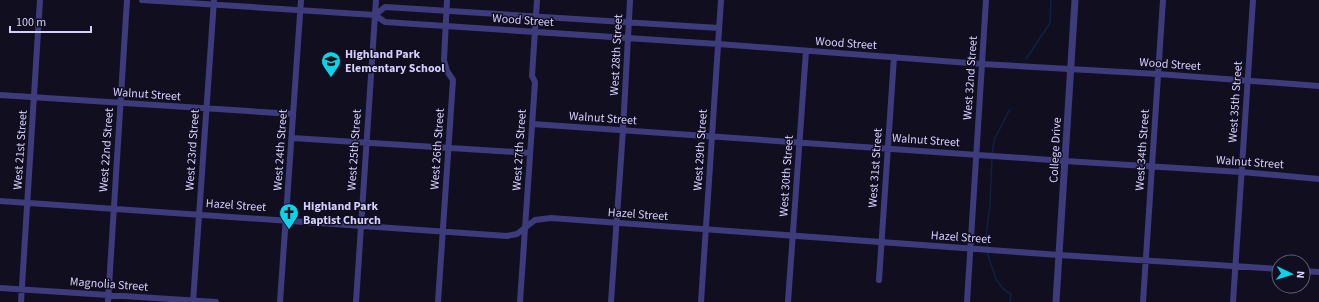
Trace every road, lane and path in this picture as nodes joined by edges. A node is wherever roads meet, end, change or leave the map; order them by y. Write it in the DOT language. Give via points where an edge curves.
graph roads {
  1 [pos="40,0"];
  2 [pos="127,0"];
  3 [pos="142,0"];
  4 [pos="301,0"];
  5 [pos="376,0"];
  6 [pos="447,0"];
  7 [pos="537,0"];
  8 [pos="630,0"];
  9 [pos="721,0"];
  10 [pos="986,0"];
  11 [pos="1075,0"];
  12 [pos="1163,0"];
  13 [pos="1253,0"];
  14 [pos="214,3"];
  15 [pos="300,11"];
  16 [pos="446,11"];
  17 [pos="375,15"];
  18 [pos="536,16"];
  19 [pos="629,23"];
  20 [pos="445,26"];
  21 [pos="719,28"];
  22 [pos="535,32"];
  23 [pos="628,38"];
  24 [pos="718,44"];
  25 [pos="806,51"];
  26 [pos="894,57"];
  27 [pos="982,64"];
  28 [pos="1071,68"];
  29 [pos="1158,74"];
  30 [pos="1248,81"];
  31 [pos="1319,86"];
  32 [pos="0,95"];
  33 [pos="35,98"];
  34 [pos="120,103"];
  35 [pos="206,109"];
  36 [pos="293,114"];
  37 [pos="532,124"];
  38 [pos="624,130"];
  39 [pos="712,136"];
  40 [pos="292,138"];
  41 [pos="799,142"];
  42 [pos="366,143"];
  43 [pos="449,148"];
  44 [pos="887,148"];
  45 [pos="530,153"];
  46 [pos="976,154"];
  47 [pos="1065,161"];
  48 [pos="1152,166"];
  49 [pos="1241,172"];
  50 [pos="1319,179"];
  51 [pos="0,200"];
  52 [pos="28,202"];
  53 [pos="113,208"];
  54 [pos="199,214"];
  55 [pos="286,220"];
  56 [pos="617,223"];
  57 [pos="361,225"];
  58 [pos="525,228"];
  59 [pos="705,230"];
  60 [pos="443,231"];
  61 [pos="793,235"];
  62 [pos="882,242"];
  63 [pos="970,248"];
  64 [pos="1059,255"];
  65 [pos="1146,260"];
  66 [pos="1235,266"];
  67 [pos="1271,268"];
  68 [pos="879,280"];
  69 [pos="0,288"];
  70 [pos="22,290"];
  71 [pos="108,295"];
  72 [pos="193,301"];
  73 [pos="21,302"];
  74 [pos="108,302"];
  75 [pos="216,302"];
  76 [pos="280,302"];
  77 [pos="356,302"];
  78 [pos="438,302"];
  79 [pos="520,302"];
  80 [pos="612,302"];
  81 [pos="700,302"];
  82 [pos="788,302"];
  83 [pos="967,302"];
  84 [pos="1056,302"];
  85 [pos="1143,302"];
  86 [pos="1233,302"];
  1 -- 33 [label="street, West 21st Street"];
  2 -- 34 [label="street, West 22nd Street"];
  3 -- 14 [label="street, Wood Street"];
  4 -- 15 [label="street, West 24th Street"];
  5 -- 17 [label="street, West 25th Street"];
  6 -- 16 [label="street, West 26th Street"];
  7 -- 18 [label="street, West 27th Street"];
  8 -- 19 [label="street, West 28th Street"];
  9 -- 21 [label="street, West 29th Street"];
  10 -- 27 [label="street, West 32nd Street"];
  11 -- 28 [label="street, College Drive"];
  12 -- 29 [label="street, West 34th Street"];
  13 -- 30 [label="street, West 35th Street"];
  14 -- 15 [label="street, Wood Street"];
  14 -- 35 [label="street, West 23rd Street"];
  15 -- 17 [label="street, Wood Street"];
  15 -- 36 [label="street, West 24th Street"];
  16 -- 17 [label="street, Wood Street" via="385,7"];
  16 -- 18 [label="street, Wood Street"];
  16 -- 20 [label="street, West 26th Street"];
  17 -- 20 [label="street, Wood Street" via="385,22"];
  17 -- 42 [label="street, West 25th Street"];
  18 -- 19 [label="street, Wood Street"];
  18 -- 22 [label="street, West 27th Street"];
  19 -- 21 [label="street, Wood Street"];
  19 -- 23 [label="street, West 28th Street"];
  20 -- 22 [label="street, Wood Street"];
  20 -- 43 [label="street, West 26th Street" via="444,60 453,80"];
  21 -- 24 [label="street, West 29th Street"];
  22 -- 23 [label="street, Wood Street"];
  22 -- 37 [label="street, West 27th Street"];
  23 -- 24 [label="street, Wood Street"];
  23 -- 38 [label="street, West 28th Street"];
  24 -- 25 [label="street, Wood Street"];
  24 -- 39 [label="street, West 29th Street"];
  25 -- 26 [label="street, Wood Street"];
  25 -- 41 [label="street, West 30th Street"];
  26 -- 27 [label="street, Wood Street"];
  26 -- 44 [label="street, West 31st Street"];
  27 -- 28 [label="street, Wood Street"];
  27 -- 46 [label="street, West 32nd Street"];
  28 -- 29 [label="street, Wood Street"];
  28 -- 47 [label="street, College Drive"];
  29 -- 30 [label="street, Wood Street"];
  29 -- 48 [label="street, West 34th Street"];
  30 -- 31 [label="street, Wood Street"];
  30 -- 49 [label="street, West 35th Street"];
  32 -- 33 [label="street, Walnut Street"];
  33 -- 34 [label="street, Walnut Street"];
  33 -- 52 [label="street, West 21st Street"];
  34 -- 35 [label="street, Walnut Street"];
  34 -- 53 [label="street, West 22nd Street"];
  35 -- 36 [label="street, Walnut Street"];
  35 -- 54 [label="street, West 23rd Street"];
  36 -- 40 [label="street, West 24th Street"];
  37 -- 38 [label="street, Walnut Street"];
  37 -- 45 [label="street, West 27th Street"];
  38 -- 39 [label="street, Walnut Street"];
  38 -- 56 [label="street, West 28th Street"];
  39 -- 41 [label="street, Walnut Street"];
  39 -- 59 [label="street, West 29th Street"];
  40 -- 42 [label="street"];
  40 -- 55 [label="street, West 24th Street"];
  41 -- 44 [label="street, Walnut Street"];
  41 -- 61 [label="street, West 30th Street"];
  42 -- 43 [label="street"];
  42 -- 57 [label="street, West 25th Street"];
  43 -- 45 [label="street"];
  43 -- 60 [label="street, West 26th Street"];
  44 -- 46 [label="street, Walnut Street"];
  44 -- 62 [label="street, West 31st Street"];
  45 -- 58 [label="street, West 27th Street"];
  46 -- 47 [label="street, Walnut Street"];
  46 -- 63 [label="street, West 32nd Street"];
  47 -- 48 [label="street, Walnut Street"];
  47 -- 64 [label="street, College Drive"];
  48 -- 49 [label="street, Walnut Street"];
  48 -- 65 [label="street, West 34th Street"];
  49 -- 50 [label="street, Walnut Street"];
  49 -- 66 [label="street, West 35th Street"];
  51 -- 52 [label="street, Hazel Street"];
  52 -- 53 [label="street, Hazel Street"];
  52 -- 70 [label="street, West 21st Street"];
  53 -- 54 [label="street, Hazel Street"];
  53 -- 71 [label="street, West 22nd Street"];
  54 -- 55 [label="street, Hazel Street"];
  54 -- 72 [label="street, West 23rd Street"];
  55 -- 57 [label="street, Hazel Street"];
  55 -- 76 [label="street, West 24th Street"];
  56 -- 58 [label="street, Hazel Street" via="552,218 535,220"];
  56 -- 59 [label="street, Hazel Street"];
  56 -- 80 [label="street, West 28th Street"];
  57 -- 60 [label="street, Hazel Street"];
  57 -- 77 [label="street, West 25th Street"];
  58 -- 60 [label="street, Hazel Street" via="517,234 507,236"];
  58 -- 79 [label="street, West 27th Street"];
  59 -- 61 [label="street, Hazel Street"];
  59 -- 81 [label="street, West 29th Street"];
  60 -- 78 [label="street, West 26th Street"];
  61 -- 62 [label="street, Hazel Street"];
  61 -- 82 [label="street, West 30th Street"];
  62 -- 63 [label="street, Hazel Street"];
  62 -- 68 [label="street, West 31st Street"];
  63 -- 64 [label="street, Hazel Street"];
  63 -- 83 [label="street, West 32nd Street"];
  64 -- 65 [label="street, Hazel Street"];
  64 -- 84 [label="street, College Drive"];
  65 -- 66 [label="street, Hazel Street"];
  65 -- 85 [label="street, West 34th Street"];
  66 -- 67 [label="street, Hazel Street"];
  66 -- 86 [label="street, West 35th Street"];
  69 -- 70 [label="street, Magnolia Street"];
  70 -- 71 [label="street, Magnolia Street"];
  70 -- 73 [label="street, West 21st Street"];
  71 -- 72 [label="street, Magnolia Street"];
  71 -- 74 [label="street, West 22nd Street"];
  72 -- 75 [label="street, Magnolia Street"];
}
